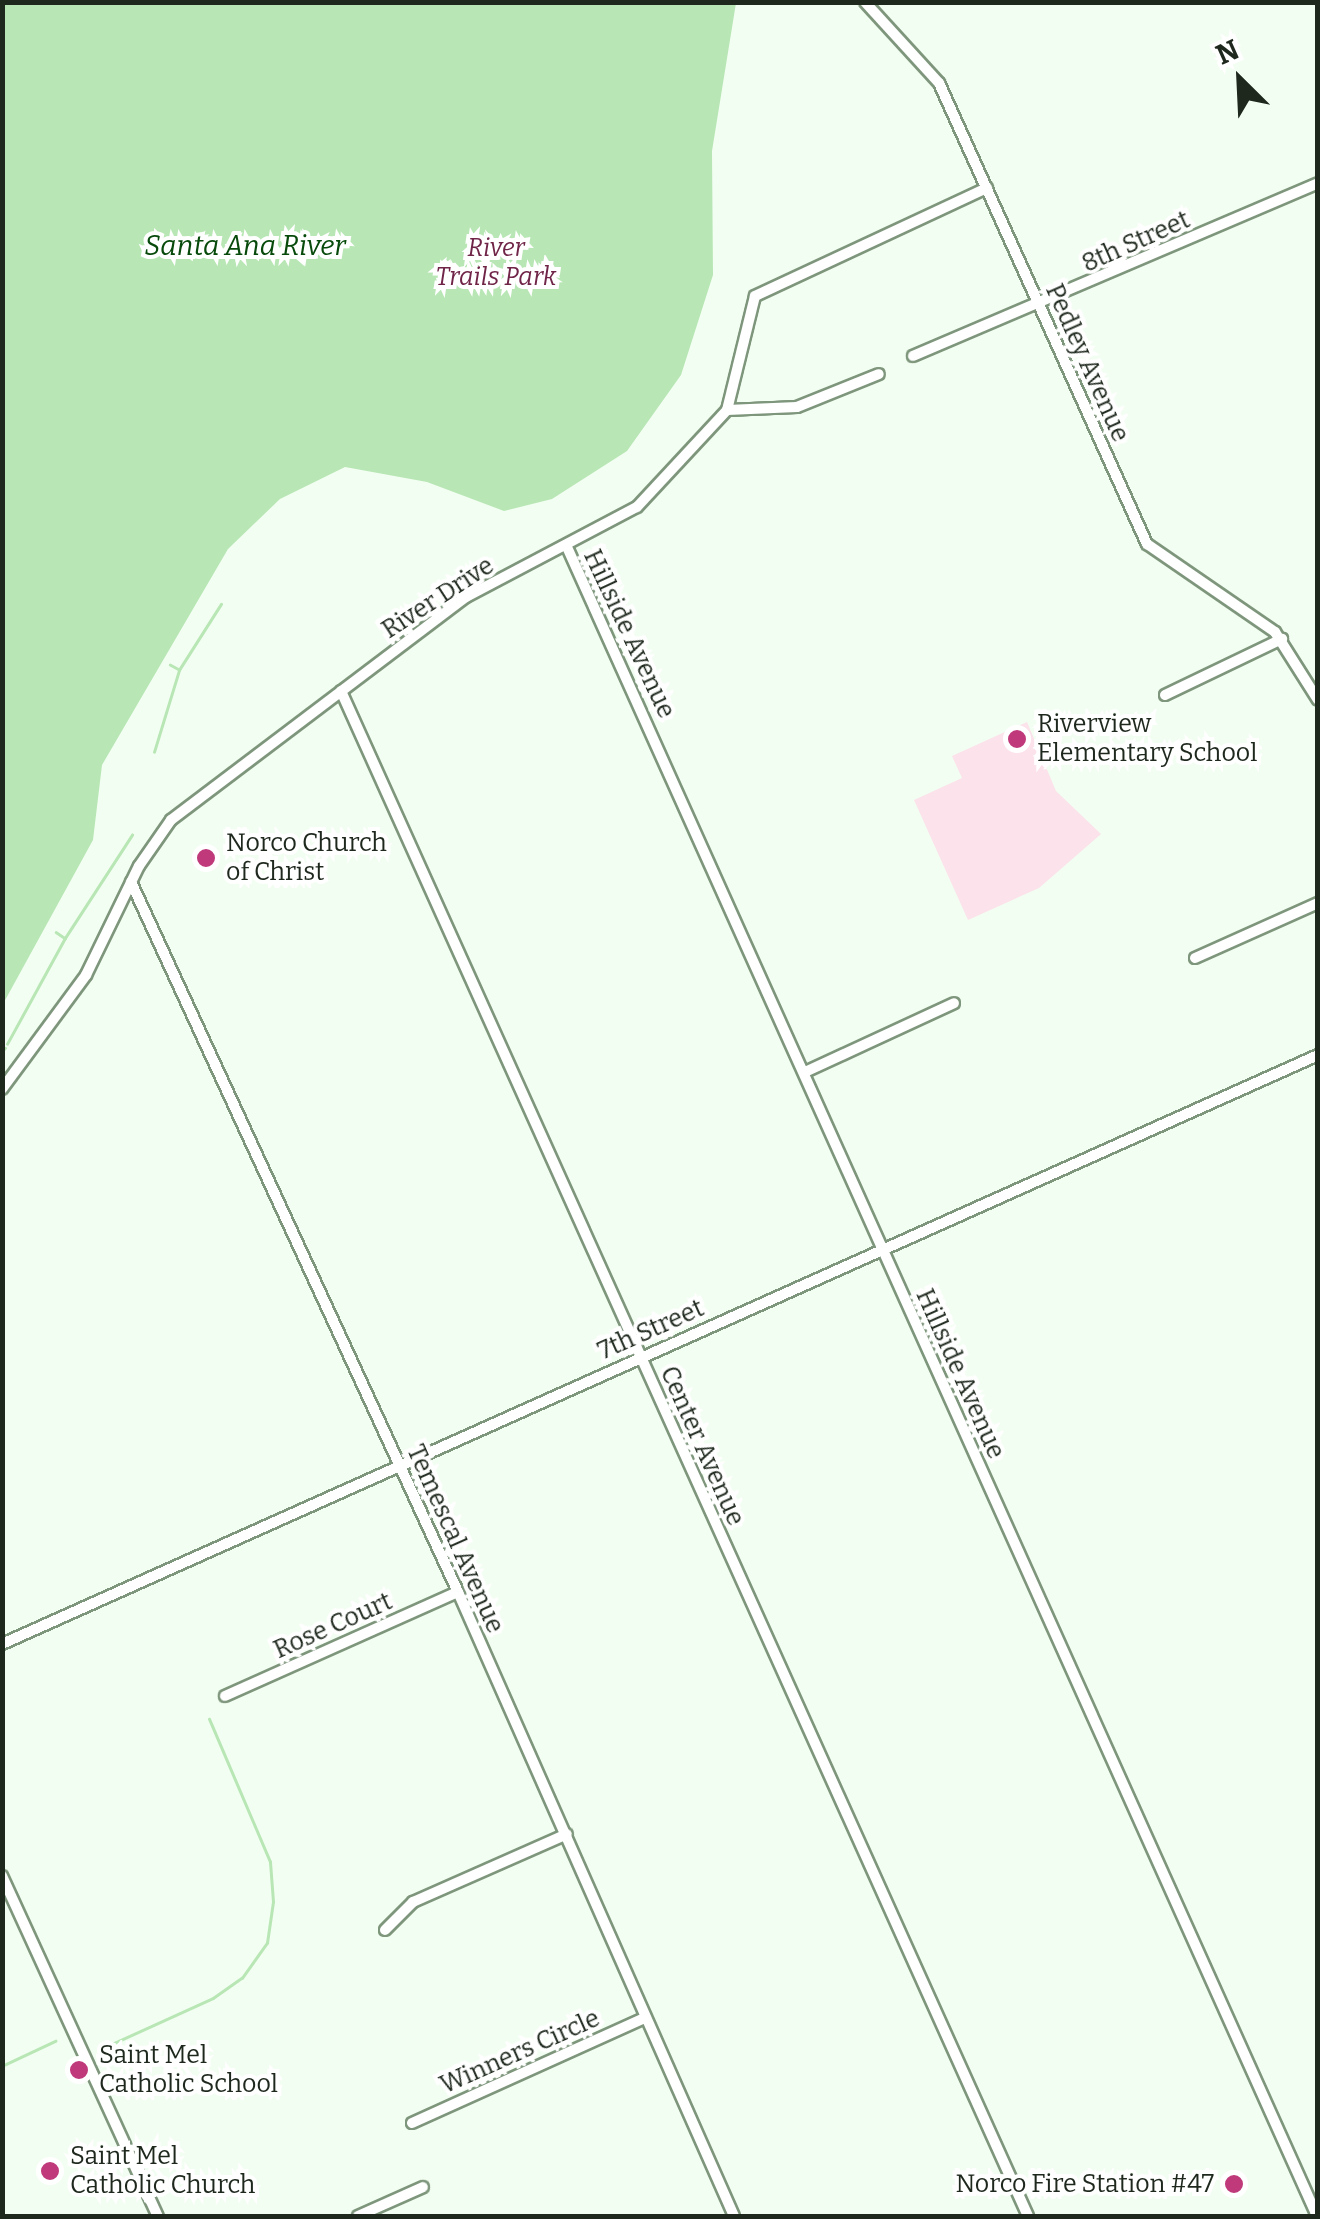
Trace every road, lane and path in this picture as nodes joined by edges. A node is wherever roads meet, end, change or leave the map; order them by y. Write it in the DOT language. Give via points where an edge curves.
graph roads {
  1 [pos="865,2"];
  2 [pos="1318,183"];
  3 [pos="987,188"];
  4 [pos="1040,304"];
  5 [pos="914,356"];
  6 [pos="879,374"];
  7 [pos="727,410"];
  8 [pos="567,547"];
  9 [pos="1282,639"];
  10 [pos="341,691"];
  11 [pos="1164,695"];
  12 [pos="1318,700"];
  13 [pos="131,882"];
  14 [pos="1318,903"];
  15 [pos="1194,958"];
  16 [pos="954,1003"];
  17 [pos="1318,1055"];
  18 [pos="806,1072"];
  19 [pos="2,1089"];
  20 [pos="882,1250"];
  21 [pos="640,1357"];
  22 [pos="399,1465"];
  23 [pos="458,1592"];
  24 [pos="2,1644"];
  25 [pos="225,1696"];
  26 [pos="567,1834"];
  27 [pos="2,1876"];
  28 [pos="384,1930"];
  29 [pos="645,2018"];
  30 [pos="412,2123"];
  31 [pos="424,2187"];
  32 [pos="158,2216"];
  33 [pos="358,2216"];
  34 [pos="734,2216"];
  35 [pos="1028,2216"];
  36 [pos="1317,2216"];
  1 -- 3 [label="street, Pedley Avenue" via="929,67"];
  2 -- 4 [label="street, 8th Street"];
  3 -- 4 [label="street, Pedley Avenue"];
  3 -- 7 [label="street, River Drive" via="755,296"];
  4 -- 5 [label="street, 8th Street"];
  4 -- 9 [label="street, Pedley Avenue" via="1147,544"];
  6 -- 7 [label="street" via="797,408"];
  7 -- 8 [label="street, River Drive" via="636,507"];
  8 -- 10 [label="street, River Drive" via="466,596"];
  8 -- 18 [label="street, Hillside Avenue"];
  9 -- 11 [label="street"];
  9 -- 12 [label="street, Pedley Avenue"];
  10 -- 13 [label="street, River Drive" via="171,820"];
  10 -- 21 [label="street, Center Avenue"];
  13 -- 19 [label="street, River Drive" via="86,975"];
  13 -- 22 [label="street, Temescal Avenue"];
  14 -- 15 [label="street"];
  16 -- 18 [label="street"];
  17 -- 20 [label="street, 7th Street"];
  18 -- 20 [label="street, Hillside Avenue"];
  20 -- 21 [label="street, 7th Street"];
  20 -- 36 [label="street, Hillside Avenue"];
  21 -- 22 [label="street, 7th Street"];
  21 -- 35 [label="street, Center Avenue"];
  22 -- 23 [label="street, Temescal Avenue"];
  22 -- 24 [label="street, 7th Street"];
  23 -- 25 [label="street, Rose Court"];
  23 -- 26 [label="street, Temescal Avenue"];
  26 -- 28 [label="street" via="413,1902"];
  26 -- 29 [label="street, Temescal Avenue"];
  27 -- 32 [label="street"];
  29 -- 30 [label="street, Winners Circle"];
  29 -- 34 [label="street, Temescal Avenue"];
  31 -- 33 [label="street"];
}
